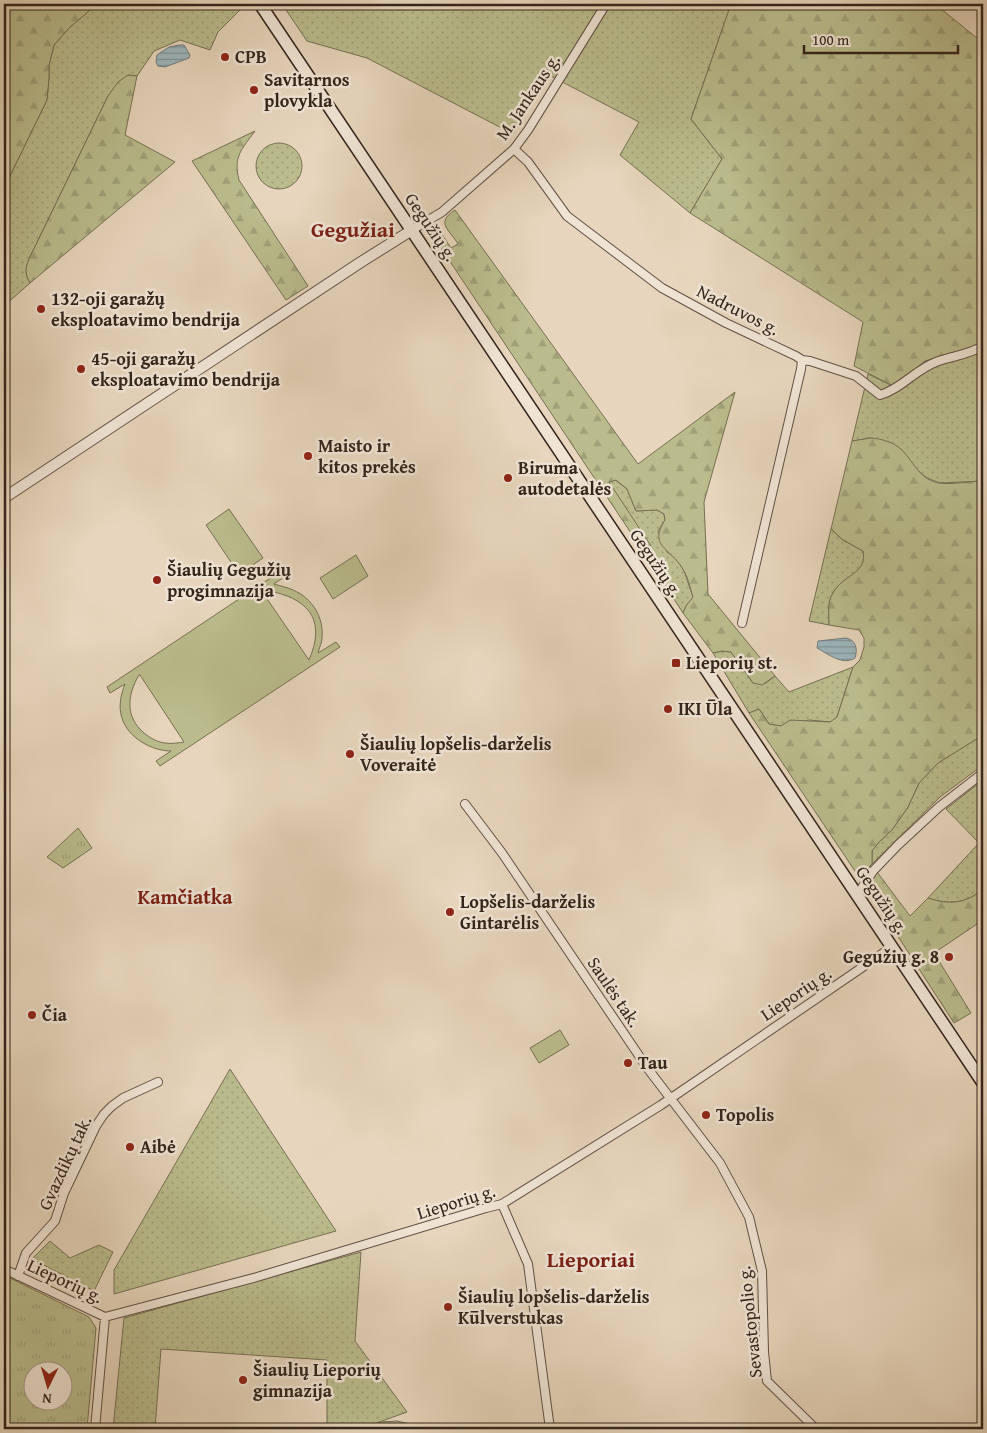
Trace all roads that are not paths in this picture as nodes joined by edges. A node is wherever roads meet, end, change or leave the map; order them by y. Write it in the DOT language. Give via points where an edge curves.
graph roads {
  1 [pos="260,4"];
  2 [pos="606,4"];
  3 [pos="514,148"];
  4 [pos="412,230"];
  5 [pos="983,346"];
  6 [pos="802,360"];
  7 [pos="4,498"];
  8 [pos="742,623"];
  9 [pos="983,773"];
  10 [pos="465,804"];
  11 [pos="857,895"];
  12 [pos="892,947"];
  13 [pos="158,1082"];
  14 [pos="983,1083"];
  15 [pos="671,1098"];
  16 [pos="502,1204"];
  17 [pos="4,1269"];
  18 [pos="18,1276"];
  19 [pos="105,1317"];
  20 [pos="95,1429"];
  21 [pos="550,1429"];
  22 [pos="816,1429"];
  1 -- 4 [label="main road, Gegužių g."];
  2 -- 3 [label="street, M. Jankaus g."];
  3 -- 4 [label="street, M. Jankaus g." via="442,212"];
  3 -- 6 [label="street, Nadruvos g." via="567,216 629,264 662,288"];
  4 -- 7 [label="street"];
  4 -- 11 [label="main road, Gegužių g."];
  5 -- 6 [label="street, Nadruvos g." via="972,353 935,362 892,392 880,395 856,376"];
  6 -- 8 [label="street"];
  9 -- 11 [label="street" via="898,845"];
  10 -- 15 [label="street, Saulės tak." via="502,853 648,1070"];
  11 -- 12 [label="main road, Gegužių g."];
  12 -- 14 [label="main road, Gegužių g."];
  12 -- 15 [label="street, Lieporių g."];
  13 -- 18 [label="street, Gvazdikų tak." via="122,1098 104,1114 64,1193 55,1221 26,1254"];
  15 -- 16 [label="street, Lieporių g."];
  15 -- 22 [label="street, Sevastopolio g." via="720,1163 749,1217 762,1271 767,1381"];
  16 -- 19 [label="street, Lieporių g." via="257,1277"];
  16 -- 21 [label="street" via="528,1264"];
  17 -- 18 [label="street, Lieporių g."];
  18 -- 19 [label="street, Lieporių g."];
  19 -- 20 [label="street"];
}
